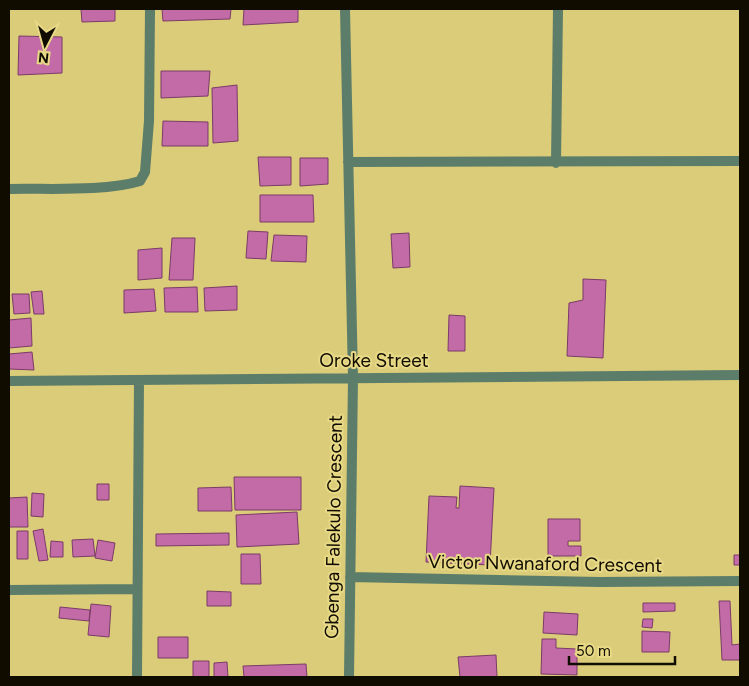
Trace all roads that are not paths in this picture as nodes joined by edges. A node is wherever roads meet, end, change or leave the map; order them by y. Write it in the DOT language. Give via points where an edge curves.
graph roads {
  1 [pos="150,9"];
  2 [pos="345,9"];
  3 [pos="558,9"];
  4 [pos="740,161"];
  5 [pos="348,162"];
  6 [pos="556,162"];
  7 [pos="9,189"];
  8 [pos="740,375"];
  9 [pos="353,378"];
  10 [pos="139,380"];
  11 [pos="9,381"];
  12 [pos="350,577"];
  13 [pos="740,581"];
  14 [pos="138,589"];
  15 [pos="9,590"];
  16 [pos="137,677"];
  17 [pos="349,677"];
  1 -- 7 [label="street" via="148,121 145,172 140,181 83,188"];
  2 -- 5 [label="street, Gbenga Falekulo Crescent"];
  3 -- 6 [label="street"];
  4 -- 6 [label="street"];
  5 -- 6 [label="street"];
  5 -- 9 [label="street, Gbenga Falekulo Crescent"];
  8 -- 9 [label="street, Oroke Street"];
  9 -- 10 [label="street, Oroke Street"];
  9 -- 12 [label="street, Gbenga Falekulo Crescent"];
  10 -- 11 [label="street, Oroke Street"];
  10 -- 14 [label="street"];
  12 -- 13 [label="street, Victor Nwanaford Crescent"];
  12 -- 17 [label="street, Gbenga Falekulo Crescent"];
  14 -- 15 [label="street"];
  14 -- 16 [label="street"];
}
